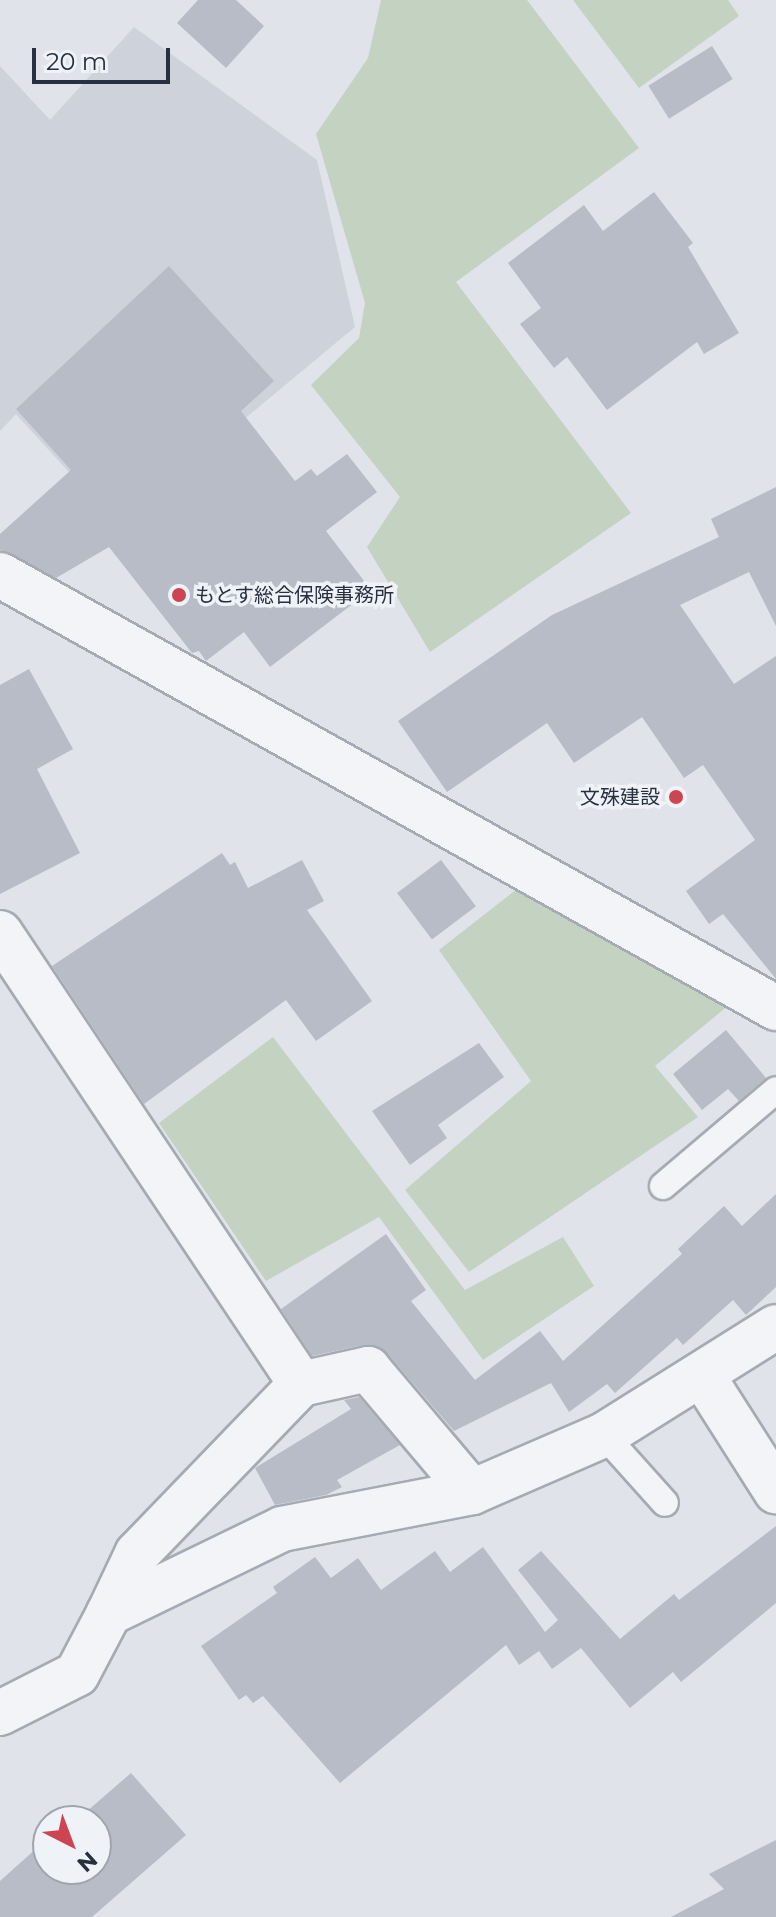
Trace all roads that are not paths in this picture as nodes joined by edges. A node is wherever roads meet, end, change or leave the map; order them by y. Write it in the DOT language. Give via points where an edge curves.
graph roads {
  1 [pos="0,575"];
  2 [pos="0,933"];
  3 [pos="776,1008"];
  4 [pos="776,1090"];
  5 [pos="663,1186"];
  6 [pos="776,1327"];
  7 [pos="702,1375"];
  8 [pos="301,1384"];
  9 [pos="604,1435"];
  10 [pos="776,1491"];
  11 [pos="472,1492"];
  12 [pos="665,1503"];
  13 [pos="109,1613"];
  14 [pos="0,1713"];
  1 -- 3 [label="street"];
  2 -- 8 [label="street"];
  4 -- 5 [label="lane"];
  6 -- 7 [label="street"];
  7 -- 9 [label="street"];
  7 -- 10 [label="street"];
  8 -- 11 [label="street" via="368,1369"];
  8 -- 13 [label="street" via="137,1554"];
  9 -- 11 [label="street"];
  9 -- 12 [label="lane"];
  11 -- 13 [label="street" via="282,1529"];
  13 -- 14 [label="street" via="77,1674"];
}
